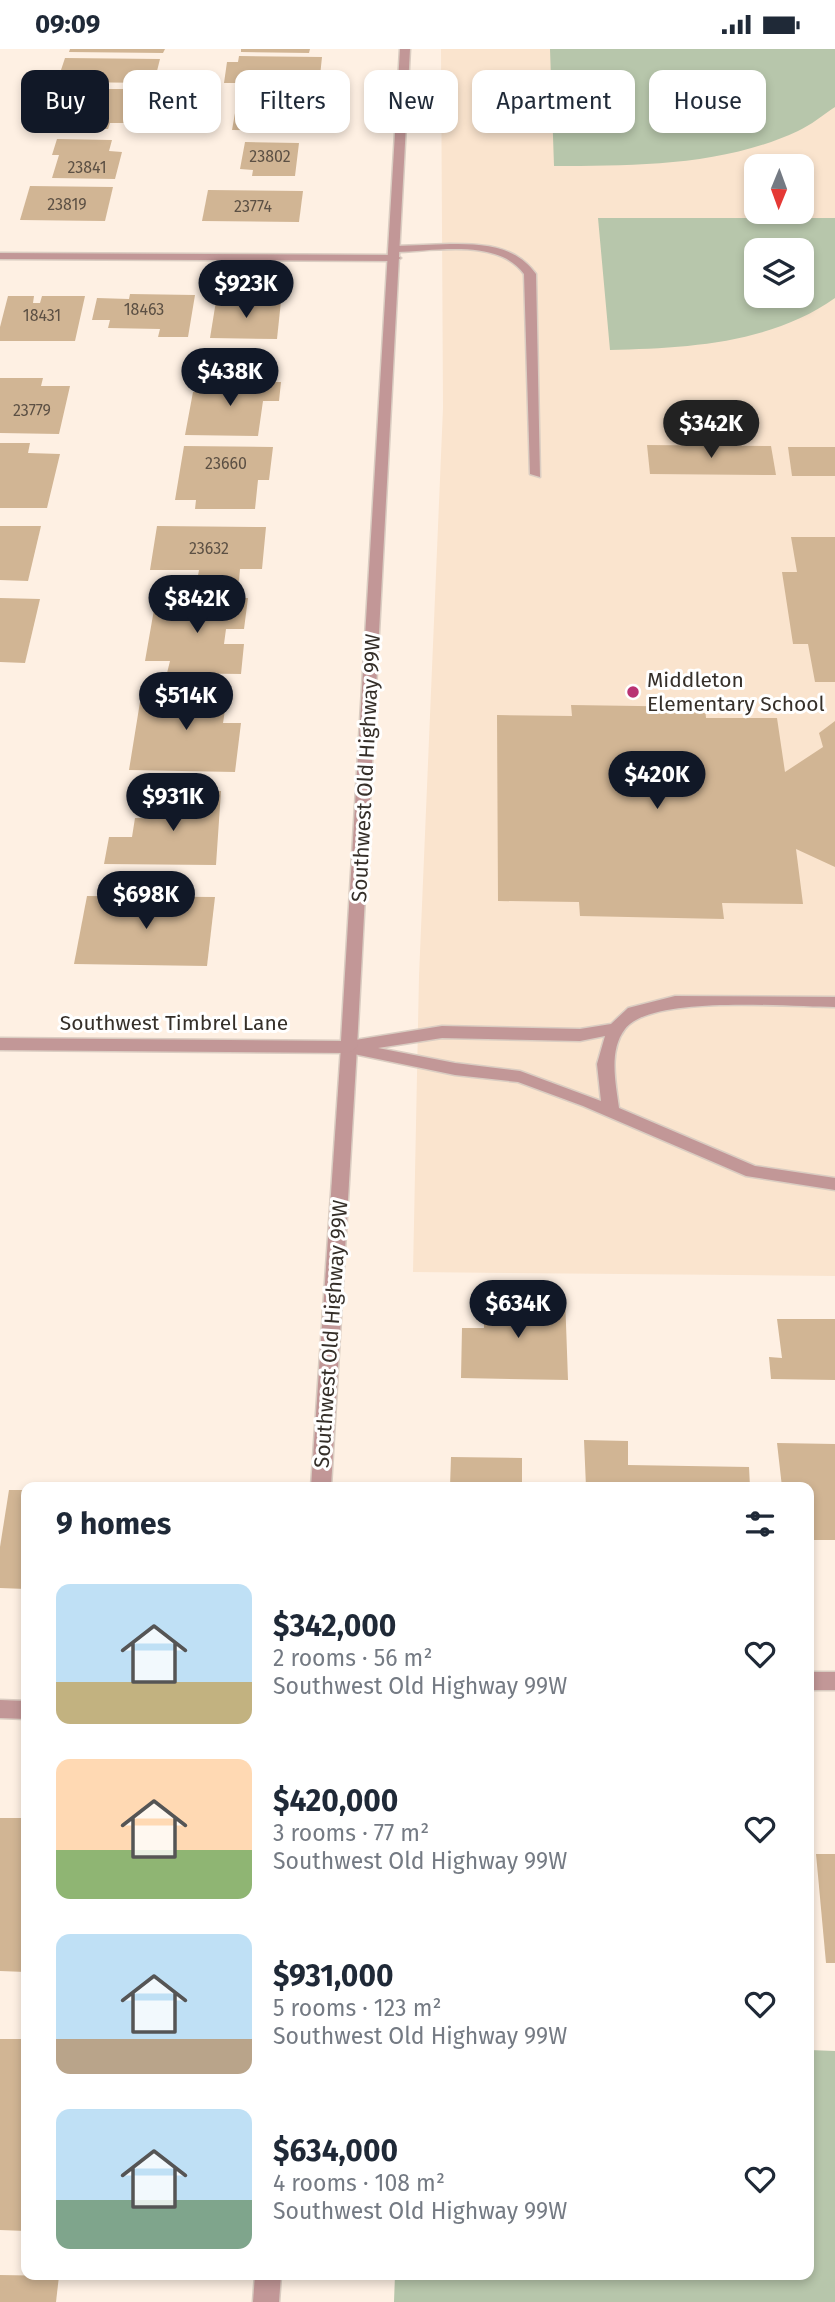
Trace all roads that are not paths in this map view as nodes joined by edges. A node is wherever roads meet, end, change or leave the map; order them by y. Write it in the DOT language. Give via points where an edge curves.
graph roads {
  1 [pos="405,49"];
  2 [pos="395,253"];
  3 [pos="0,257"];
  4 [pos="536,474"];
  5 [pos="835,1002"];
  6 [pos="616,1027"];
  7 [pos="0,1044"];
  8 [pos="349,1047"];
  9 [pos="611,1111"];
  10 [pos="835,1184"];
  11 [pos="321,1482"];
  12 [pos="814,1681"];
  13 [pos="835,1681"];
  14 [pos="0,1709"];
  15 [pos="21,1710"];
  16 [pos="268,2280"];
  17 [pos="266,2302"];
  1 -- 2 [label="street, Southwest Old Highway 99W"];
  2 -- 3 [label="street"];
  2 -- 4 [label="street" via="475,248 509,252 525,262 530,274"];
  2 -- 8 [label="street, Southwest Old Highway 99W"];
  5 -- 6 [label="street" via="675,1001 634,1012"];
  6 -- 8 [label="street" via="580,1035 442,1033"];
  6 -- 9 [label="street" via="605,1064"];
  7 -- 8 [label="street, Southwest Timbrel Lane"];
  8 -- 9 [label="street" via="520,1077"];
  8 -- 11 [label="street, Southwest Old Highway 99W"];
  9 -- 10 [label="street" via="752,1172"];
  12 -- 13 [label="street"];
  14 -- 15 [label="street"];
  16 -- 17 [label="street"];
}
